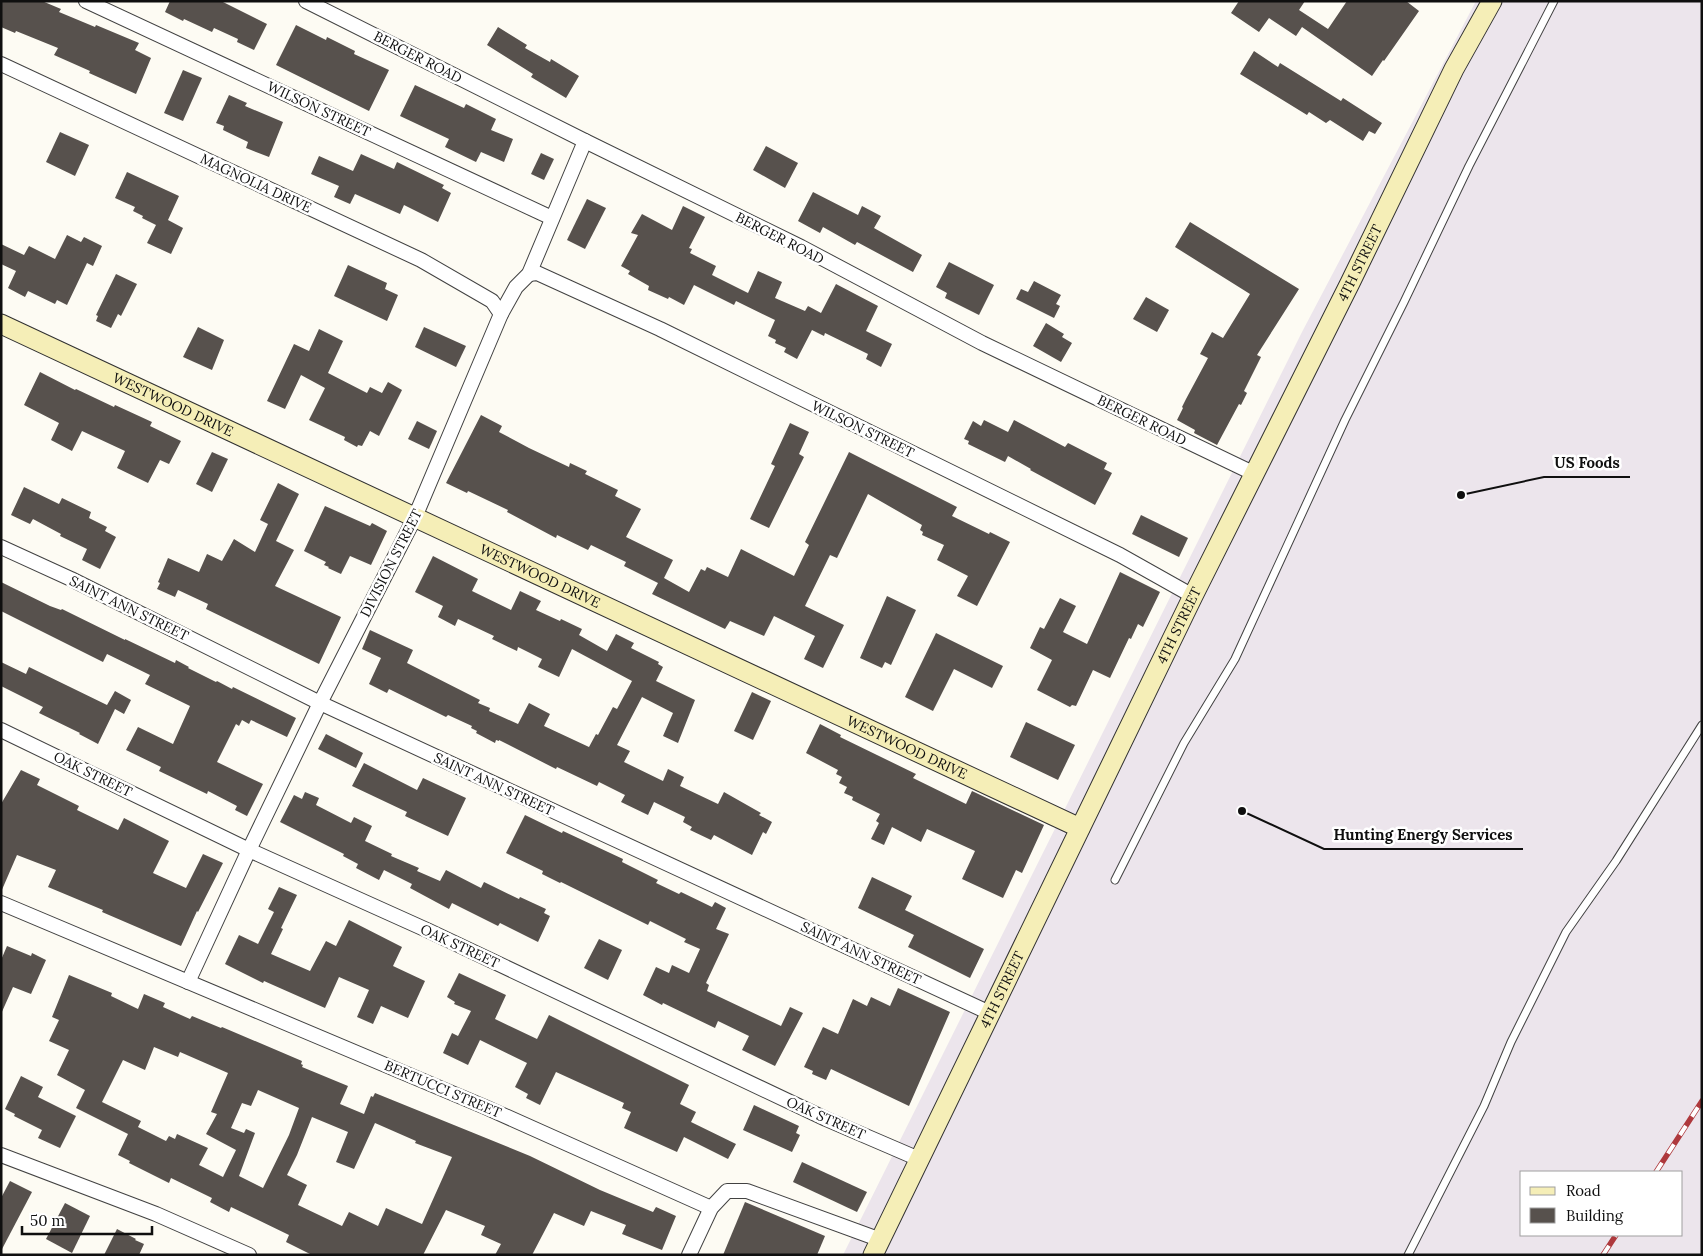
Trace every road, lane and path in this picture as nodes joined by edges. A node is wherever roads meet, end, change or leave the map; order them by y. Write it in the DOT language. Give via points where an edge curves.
graph roads {
  1 [pos="86,1"];
  2 [pos="306,1"];
  3 [pos="1492,1"];
  4 [pos="1554,1"];
  5 [pos="1,64"];
  6 [pos="585,141"];
  7 [pos="552,218"];
  8 [pos="529,274"];
  9 [pos="502,314"];
  10 [pos="1,324"];
  11 [pos="1254,474"];
  12 [pos="415,517"];
  13 [pos="1,547"];
  14 [pos="1193,596"];
  15 [pos="320,703"];
  16 [pos="1702,725"];
  17 [pos="1,730"];
  18 [pos="1080,828"];
  19 [pos="249,850"];
  20 [pos="1115,880"];
  21 [pos="1,903"];
  22 [pos="188,982"];
  23 [pos="990,1012"];
  24 [pos="1,1155"];
  25 [pos="919,1159"];
  26 [pos="711,1208"];
  27 [pos="877,1247"];
  28 [pos="248,1255"];
  29 [pos="689,1255"];
  30 [pos="1408,1255"];
  1 -- 7 [label="street, WILSON STREET"];
  2 -- 6 [label="street, BERGER ROAD"];
  3 -- 11 [label="main road, 4TH STREET" via="1454,69"];
  4 -- 20 [label="lane" via="1345,420 1235,659 1184,743"];
  5 -- 9 [label="street, MAGNOLIA DRIVE" via="421,260 492,301"];
  6 -- 7 [label="street, DIVISION STREET"];
  6 -- 11 [label="street, BERGER ROAD" via="801,248 982,343"];
  7 -- 8 [label="street, DIVISION STREET"];
  8 -- 9 [label="street, DIVISION STREET" via="516,286"];
  8 -- 14 [label="street, WILSON STREET" via="537,273 660,329 1120,556"];
  9 -- 12 [label="street, DIVISION STREET"];
  10 -- 12 [label="main road, WESTWOOD DRIVE"];
  11 -- 14 [label="main road, 4TH STREET"];
  12 -- 15 [label="street, DIVISION STREET"];
  12 -- 18 [label="main road, WESTWOOD DRIVE"];
  13 -- 15 [label="street, SAINT ANN STREET"];
  14 -- 18 [label="main road, 4TH STREET"];
  15 -- 19 [label="street, DIVISION STREET"];
  15 -- 23 [label="street, SAINT ANN STREET"];
  16 -- 30 [label="lane" via="1566,932 1511,1042 1484,1106"];
  17 -- 19 [label="street, OAK STREET"];
  18 -- 23 [label="main road, 4TH STREET"];
  19 -- 22 [label="street, DIVISION STREET"];
  19 -- 25 [label="street, OAK STREET" via="429,931 826,1119"];
  21 -- 22 [label="street, BERTUCCI STREET"];
  22 -- 26 [label="street, BERTUCCI STREET" via="485,1106"];
  23 -- 25 [label="main road, 4TH STREET"];
  24 -- 28 [label="street" via="156,1214"];
  25 -- 27 [label="main road, 4TH STREET"];
  26 -- 27 [label="street" via="727,1190 747,1191"];
  26 -- 29 [label="street"];
}
